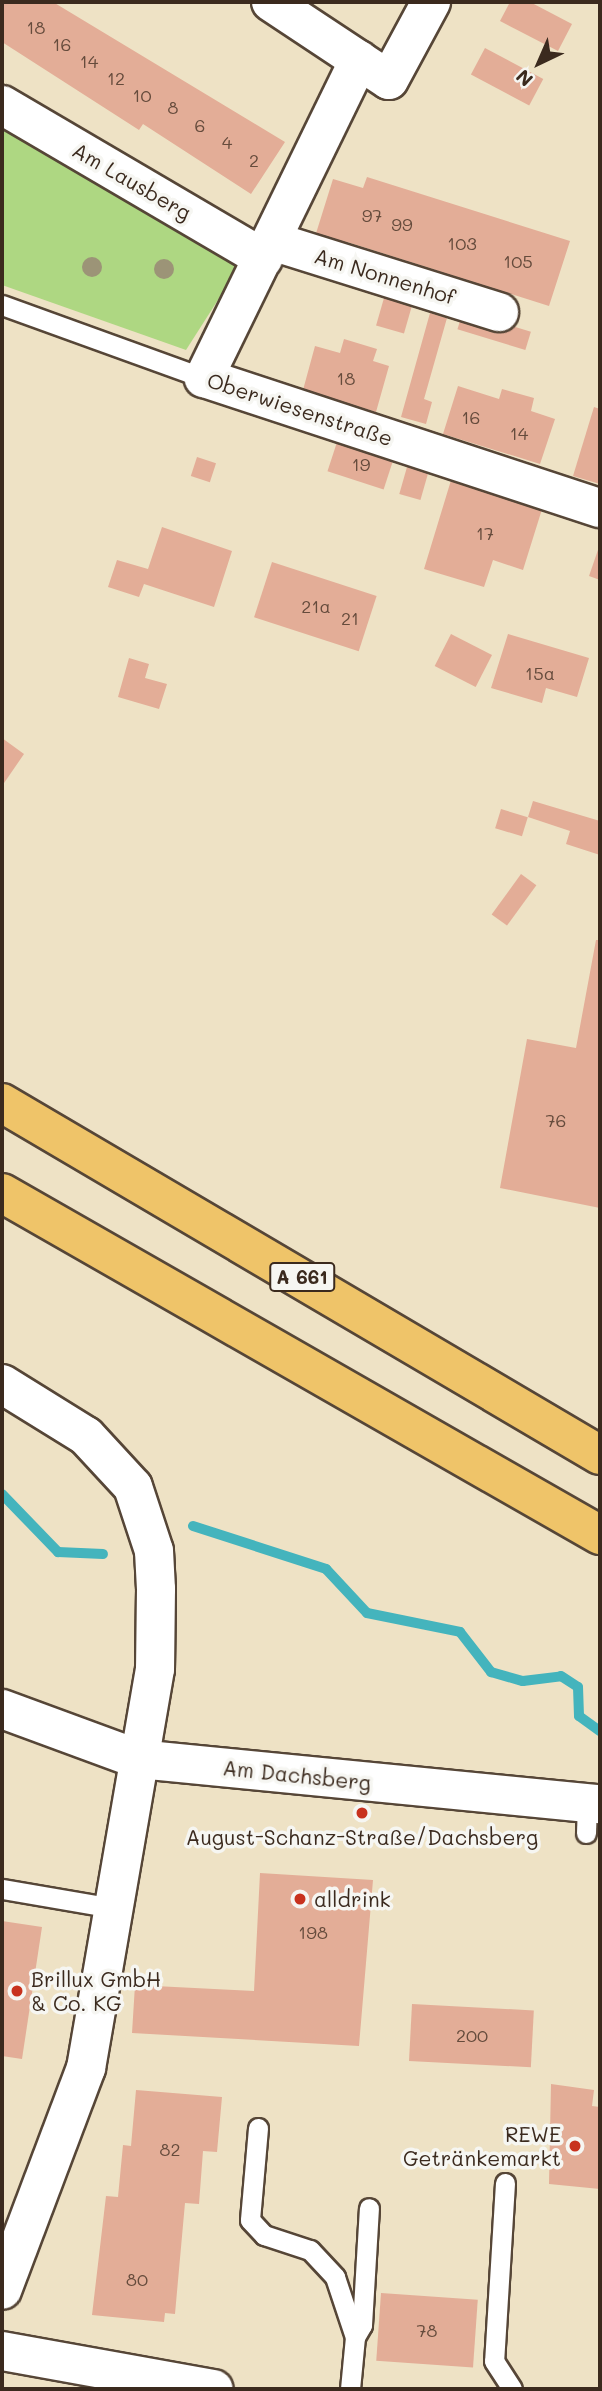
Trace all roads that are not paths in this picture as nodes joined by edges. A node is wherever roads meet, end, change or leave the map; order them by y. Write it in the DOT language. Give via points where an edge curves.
graph roads {
  1 [pos="271,2"];
  2 [pos="431,2"];
  3 [pos="359,60"];
  4 [pos="2,105"];
  5 [pos="267,249"];
  6 [pos="2,304"];
  7 [pos="499,312"];
  8 [pos="204,378"];
  9 [pos="600,508"];
  10 [pos="2,1102"];
  11 [pos="2,1194"];
  12 [pos="2,1384"];
  13 [pos="600,1455"];
  14 [pos="593,1531"];
  15 [pos="2,1709"];
  16 [pos="138,1759"];
  17 [pos="591,1814"];
  18 [pos="2,1889"];
  19 [pos="113,1908"];
  20 [pos="258,2128"];
  21 [pos="505,2183"];
  22 [pos="369,2208"];
  23 [pos="2,2290"];
  24 [pos="355,2337"];
  25 [pos="2,2351"];
  26 [pos="214,2389"];
  27 [pos="349,2389"];
  28 [pos="512,2389"];
  1 -- 3 [label="street"];
  2 -- 3 [label="street" via="389,80"];
  3 -- 5 [label="street"];
  4 -- 5 [label="street, Am Lausberg"];
  5 -- 7 [label="street, Am Nonnenhof"];
  5 -- 8 [label="street"];
  6 -- 8 [label="lane, Oberwiesenstraße"];
  8 -- 9 [label="street, Oberwiesenstraße"];
  10 -- 13 [label="highway, A 661"];
  11 -- 14 [label="highway"];
  12 -- 16 [label="street" via="86,1436 115,1463 146,1514 156,1577 155,1669"];
  15 -- 16 [label="street, Am Dachsberg"];
  16 -- 17 [label="street, Am Dachsberg"];
  16 -- 19 [label="street"];
  18 -- 19 [label="lane"];
  19 -- 23 [label="street" via="86,2068"];
  20 -- 24 [label="lane" via="250,2220 255,2229 310,2250 325,2264 335,2277"];
  21 -- 28 [label="lane" via="494,2361"];
  22 -- 24 [label="lane" via="362,2325"];
  24 -- 27 [label="lane"];
  25 -- 26 [label="street"];
}
